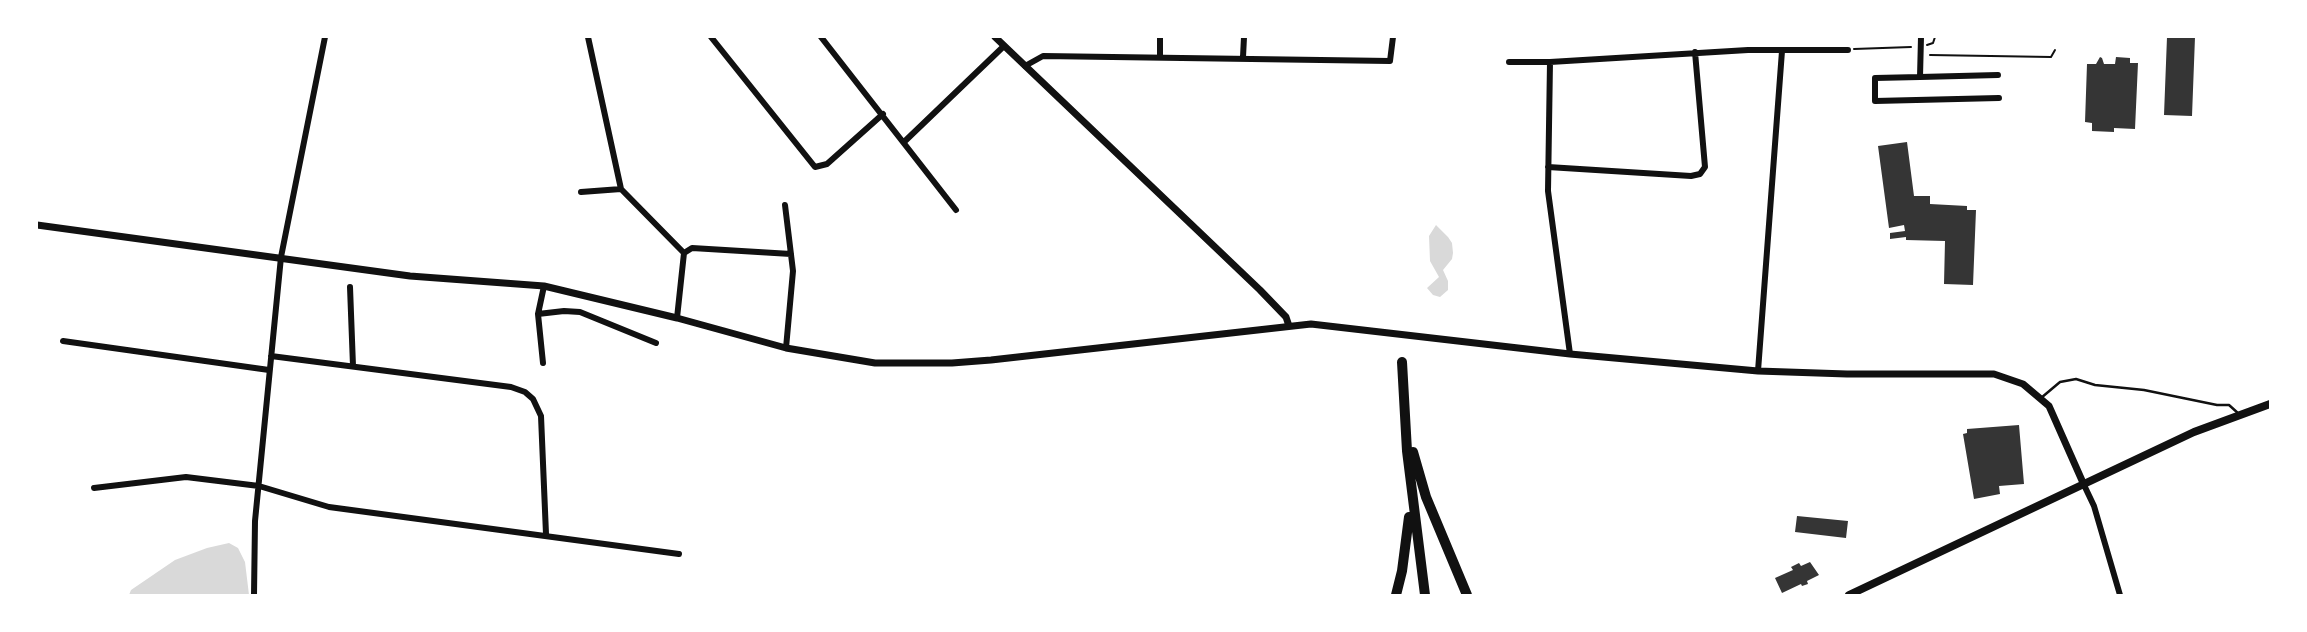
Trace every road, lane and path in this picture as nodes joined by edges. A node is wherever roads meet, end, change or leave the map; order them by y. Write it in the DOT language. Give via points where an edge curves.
graph roads {
  1 [pos="325,37"];
  2 [pos="588,37"];
  3 [pos="711,37"];
  4 [pos="821,37"];
  5 [pos="995,37"];
  6 [pos="1160,37"];
  7 [pos="1244,37"];
  8 [pos="1393,37"];
  9 [pos="1921,37"];
  10 [pos="1935,37"];
  11 [pos="1004,46"];
  12 [pos="1921,46"];
  13 [pos="1848,50"];
  14 [pos="2054,50"];
  15 [pos="1782,51"];
  16 [pos="1695,52"];
  17 [pos="1922,55"];
  18 [pos="1160,56"];
  19 [pos="1243,57"];
  20 [pos="1509,62"];
  21 [pos="1550,62"];
  22 [pos="1025,66"];
  23 [pos="1998,75"];
  24 [pos="1920,77"];
  25 [pos="1999,98"];
  26 [pos="883,114"];
  27 [pos="904,142"];
  28 [pos="1548,167"];
  29 [pos="621,189"];
  30 [pos="581,192"];
  31 [pos="785,205"];
  32 [pos="956,210"];
  33 [pos="37,225"];
  34 [pos="684,253"];
  35 [pos="791,254"];
  36 [pos="281,257"];
  37 [pos="544,286"];
  38 [pos="350,287"];
  39 [pos="538,314"];
  40 [pos="677,318"];
  41 [pos="1289,326"];
  42 [pos="63,341"];
  43 [pos="656,342"];
  44 [pos="786,348"];
  45 [pos="1570,354"];
  46 [pos="271,356"];
  47 [pos="1402,362"];
  48 [pos="543,363"];
  49 [pos="354,366"];
  50 [pos="269,370"];
  51 [pos="1758,371"];
  52 [pos="2041,398"];
  53 [pos="2270,404"];
  54 [pos="1404,410"];
  55 [pos="2239,415"];
  56 [pos="2084,485"];
  57 [pos="259,486"];
  58 [pos="94,488"];
  59 [pos="1412,495"];
  60 [pos="546,534"];
  61 [pos="680,554"];
  62 [pos="254,595"];
  63 [pos="1396,595"];
  64 [pos="1425,595"];
  65 [pos="1467,595"];
  66 [pos="1849,595"];
  67 [pos="2120,595"];
  1 -- 36 [label="street"];
  2 -- 29 [label="street"];
  3 -- 26 [label="street" via="815,167 827,164"];
  4 -- 26 [label="street"];
  5 -- 11 [label="street"];
  6 -- 18 [label="street"];
  7 -- 19 [label="street"];
  8 -- 19 [label="street" via="1390,61"];
  9 -- 12 [label="street"];
  10 -- 12 [label="path" via="1933,43"];
  11 -- 22 [label="street"];
  11 -- 27 [label="street"];
  12 -- 13 [label="path"];
  12 -- 17 [label="street"];
  13 -- 15 [label="street"];
  14 -- 17 [label="path" via="2051,57"];
  15 -- 16 [label="street"];
  15 -- 51 [label="street"];
  16 -- 21 [label="street"];
  16 -- 28 [label="street" via="1705,167 1700,174"];
  17 -- 24 [label="street"];
  18 -- 19 [label="street"];
  18 -- 22 [label="street" via="1043,56"];
  20 -- 21 [label="street"];
  21 -- 28 [label="street"];
  22 -- 41 [label="street" via="1260,290"];
  23 -- 24 [label="street"];
  24 -- 25 [label="street" via="1875,78 1875,101"];
  26 -- 27 [label="street"];
  27 -- 32 [label="street"];
  28 -- 45 [label="street"];
  29 -- 30 [label="street"];
  29 -- 34 [label="street"];
  31 -- 35 [label="street"];
  33 -- 36 [label="street"];
  34 -- 35 [label="street" via="692,248"];
  34 -- 40 [label="street"];
  35 -- 44 [label="street"];
  36 -- 37 [label="street" via="410,276"];
  36 -- 46 [label="street"];
  37 -- 39 [label="street"];
  37 -- 40 [label="street"];
  38 -- 49 [label="street"];
  39 -- 43 [label="street" via="580,312"];
  39 -- 48 [label="street"];
  40 -- 44 [label="street"];
  41 -- 44 [label="street" via="952,363 875,363"];
  41 -- 45 [label="street" via="1332,326"];
  42 -- 50 [label="street"];
  45 -- 51 [label="street"];
  46 -- 49 [label="street"];
  46 -- 50 [label="street"];
  47 -- 54 [label="main road"];
  49 -- 60 [label="street" via="511,387 530,395 541,416"];
  50 -- 57 [label="street"];
  51 -- 52 [label="street" via="1994,374 2023,384"];
  52 -- 55 [label="lane" via="2060,382 2076,379 2229,405"];
  52 -- 56 [label="street" via="2054,414"];
  53 -- 55 [label="main road"];
  54 -- 59 [label="main road"];
  54 -- 65 [label="main road" via="1426,497"];
  55 -- 56 [label="main road"];
  56 -- 66 [label="main road"];
  56 -- 67 [label="street"];
  57 -- 58 [label="street" via="186,477"];
  57 -- 60 [label="street" via="329,507"];
  57 -- 62 [label="street"];
  59 -- 63 [label="main road"];
  59 -- 64 [label="main road"];
  60 -- 61 [label="street"];
}
